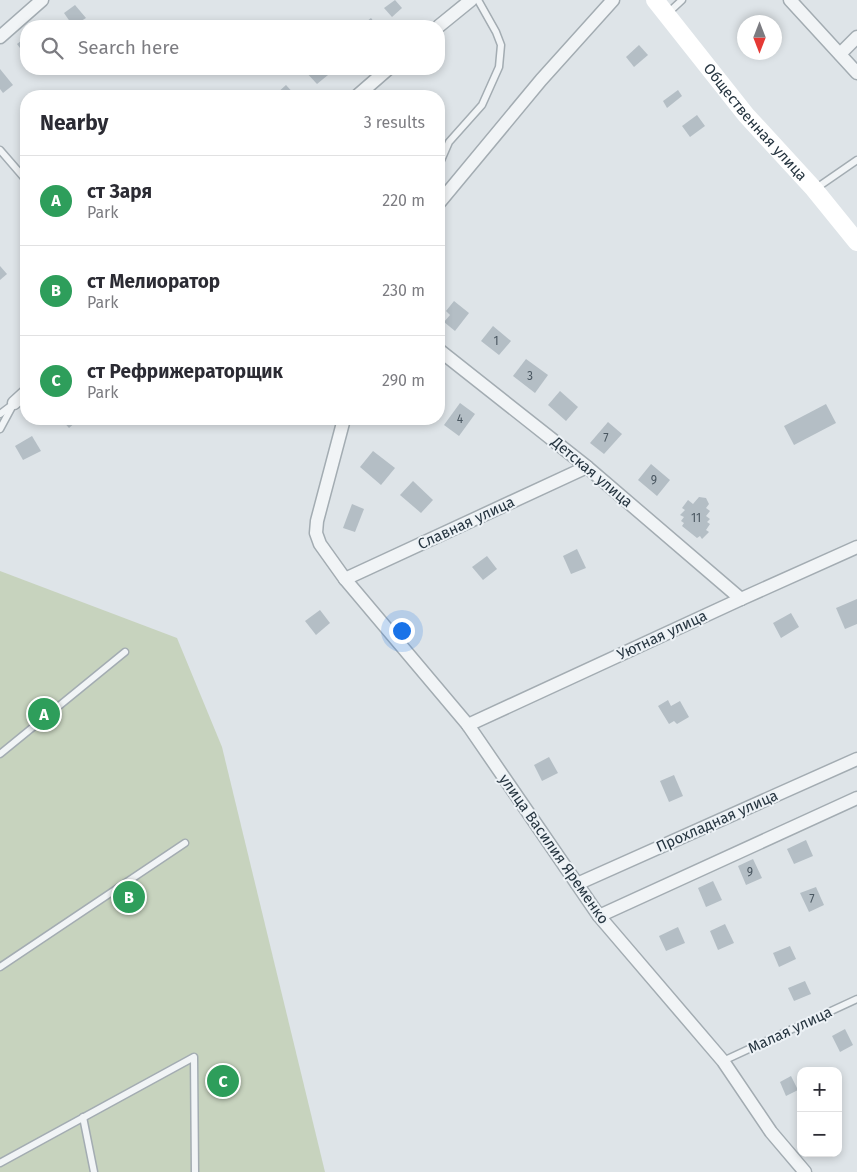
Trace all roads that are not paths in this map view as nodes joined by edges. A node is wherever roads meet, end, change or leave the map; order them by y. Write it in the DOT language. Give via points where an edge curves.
graph roads {
  1 [pos="42,0"];
  2 [pos="471,0"];
  3 [pos="478,0"];
  4 [pos="613,0"];
  5 [pos="655,0"];
  6 [pos="682,0"];
  7 [pos="790,0"];
  8 [pos="667,14"];
  9 [pos="445,21"];
  10 [pos="0,37"];
  11 [pos="857,37"];
  12 [pos="840,54"];
  13 [pos="857,73"];
  14 [pos="381,75"];
  15 [pos="363,90"];
  16 [pos="0,150"];
  17 [pos="445,151"];
  18 [pos="857,160"];
  19 [pos="20,173"];
  20 [pos="814,189"];
  21 [pos="445,196"];
  22 [pos="857,242"];
  23 [pos="445,355"];
  24 [pos="20,398"];
  25 [pos="14,403"];
  26 [pos="0,414"];
  27 [pos="342,425"];
  28 [pos="0,429"];
  29 [pos="587,467"];
  30 [pos="857,547"];
  31 [pos="345,579"];
  32 [pos="741,598"];
  33 [pos="125,652"];
  34 [pos="468,724"];
  35 [pos="0,754"];
  36 [pos="857,759"];
  37 [pos="857,798"];
  38 [pos="184,843"];
  39 [pos="577,884"];
  40 [pos="599,916"];
  41 [pos="0,967"];
  42 [pos="857,999"];
  43 [pos="723,1061"];
  44 [pos="83,1117"];
  45 [pos="0,1163"];
  46 [pos="94,1172"];
  47 [pos="195,1172"];
  48 [pos="805,1172"];
  1 -- 10 [label="street"];
  2 -- 9 [label="street"];
  3 -- 17 [label="lane" via="496,32 500,45 499,67 482,105 449,142"];
  4 -- 21 [label="street" via="541,80"];
  5 -- 8 [label="main road, Общественная улица"];
  6 -- 8 [label="lane"];
  7 -- 12 [label="street"];
  8 -- 20 [label="main road, Общественная улица" via="746,115"];
  11 -- 12 [label="street"];
  12 -- 13 [label="street"];
  14 -- 15 [label="street"];
  16 -- 19 [label="lane"];
  18 -- 20 [label="lane"];
  20 -- 22 [label="main road, Общественная улица"];
  23 -- 29 [label="street, Детская улица"];
  24 -- 25 [label="street"];
  25 -- 26 [label="lane"];
  25 -- 28 [label="lane"];
  27 -- 31 [label="street, улица Василия Яременко" via="316,533"];
  29 -- 31 [label="street, Славная улица"];
  29 -- 32 [label="street, Детская улица"];
  30 -- 32 [label="street, Уютная улица"];
  31 -- 34 [label="street, улица Василия Яременко"];
  32 -- 34 [label="street, Уютная улица"];
  33 -- 35 [label="lane"];
  34 -- 39 [label="street, улица Василия Яременко"];
  36 -- 39 [label="street, Прохладная улица"];
  37 -- 40 [label="street"];
  38 -- 41 [label="lane"];
  39 -- 40 [label="street, улица Василия Яременко"];
  40 -- 43 [label="street, улица Василия Яременко"];
  42 -- 43 [label="lane, Малая улица"];
  43 -- 48 [label="street, улица Василия Яременко" via="771,1132"];
  44 -- 45 [label="lane"];
  44 -- 46 [label="lane"];
  44 -- 47 [label="lane" via="194,1057"];
}
